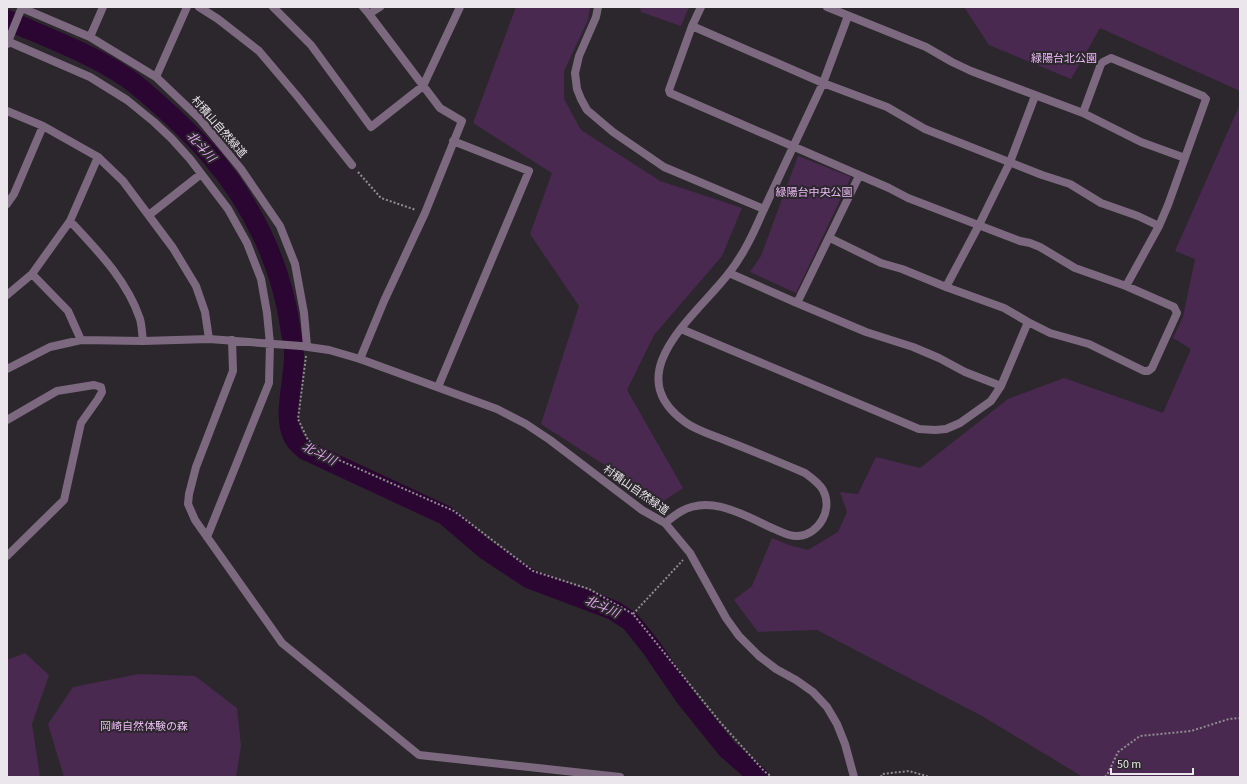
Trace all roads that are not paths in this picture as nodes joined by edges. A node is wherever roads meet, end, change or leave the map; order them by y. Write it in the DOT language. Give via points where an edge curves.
graph roads {
  1 [pos="103,7"];
  2 [pos="187,7"];
  3 [pos="199,7"];
  4 [pos="273,7"];
  5 [pos="363,7"];
  6 [pos="380,7"];
  7 [pos="460,7"];
  8 [pos="598,7"];
  9 [pos="701,7"];
  10 [pos="826,7"];
  11 [pos="21,11"];
  12 [pos="369,14"];
  13 [pos="848,16"];
  14 [pos="692,26"];
  15 [pos="90,37"];
  16 [pos="8,41"];
  17 [pos="156,77"];
  18 [pos="823,83"];
  19 [pos="423,86"];
  20 [pos="1035,96"];
  21 [pos="7,111"];
  22 [pos="1084,113"];
  23 [pos="42,126"];
  24 [pos="454,140"];
  25 [pos="793,146"];
  26 [pos="98,157"];
  27 [pos="1185,158"];
  28 [pos="1010,162"];
  29 [pos="352,165"];
  30 [pos="201,174"];
  31 [pos="859,176"];
  32 [pos="7,204"];
  33 [pos="764,209"];
  34 [pos="149,215"];
  35 [pos="70,221"];
  36 [pos="979,225"];
  37 [pos="1159,226"];
  38 [pos="830,238"];
  39 [pos="729,273"];
  40 [pos="32,274"];
  41 [pos="1126,286"];
  42 [pos="946,287"];
  43 [pos="7,295"];
  44 [pos="797,303"];
  45 [pos="1028,322"];
  46 [pos="681,329"];
  47 [pos="209,339"];
  48 [pos="80,340"];
  49 [pos="232,340"];
  50 [pos="143,341"];
  51 [pos="274,345"];
  52 [pos="304,346"];
  53 [pos="360,359"];
  54 [pos="7,369"];
  55 [pos="1001,386"];
  56 [pos="438,387"];
  57 [pos="7,420"];
  58 [pos="665,523"];
  59 [pos="207,537"];
  60 [pos="7,556"];
  61 [pos="620,777"];
  62 [pos="854,777"];
  1 -- 15 [label="street"];
  2 -- 17 [label="street"];
  3 -- 29 [label="street" via="259,52"];
  4 -- 19 [label="street" via="311,45 371,127"];
  5 -- 12 [label="street"];
  6 -- 12 [label="street"];
  7 -- 19 [label="street"];
  8 -- 33 [label="street" via="575,72 577,89 587,110 613,132 664,167"];
  9 -- 14 [label="street"];
  10 -- 13 [label="street"];
  11 -- 15 [label="street, 村積山自然緑道"];
  11 -- 16 [label="street"];
  12 -- 19 [label="street"];
  13 -- 18 [label="street"];
  13 -- 20 [label="street" via="926,46 971,71"];
  14 -- 18 [label="street"];
  14 -- 25 [label="street" via="670,93"];
  15 -- 17 [label="street, 村積山自然緑道"];
  16 -- 30 [label="street" via="90,77 127,100 171,138"];
  17 -- 52 [label="street, 村積山自然緑道" via="199,118 241,169 280,226 294,264 304,313"];
  18 -- 25 [label="street"];
  18 -- 28 [label="street" via="886,107 925,129"];
  19 -- 24 [label="street" via="440,108 462,121"];
  20 -- 22 [label="street"];
  20 -- 28 [label="street"];
  21 -- 23 [label="street"];
  22 -- 27 [label="street" via="1141,142"];
  22 -- 27 [label="street" via="1101,64 1111,58 1203,96 1206,99"];
  23 -- 26 [label="street"];
  23 -- 32 [label="street" via="14,194"];
  24 -- 53 [label="street"];
  24 -- 56 [label="street" via="529,171"];
  25 -- 31 [label="street"];
  25 -- 33 [label="street"];
  26 -- 34 [label="street" via="123,181"];
  26 -- 35 [label="street"];
  27 -- 37 [label="street"];
  28 -- 36 [label="street"];
  28 -- 37 [label="street" via="1070,184 1101,203"];
  30 -- 34 [label="street"];
  30 -- 51 [label="street" via="228,208 247,243 261,279"];
  31 -- 36 [label="street"];
  31 -- 38 [label="street"];
  33 -- 39 [label="street" via="752,236"];
  34 -- 47 [label="street" via="196,286 205,312"];
  35 -- 40 [label="street"];
  35 -- 50 [label="street" via="106,260 130,295 140,320"];
  36 -- 41 [label="street" via="1040,247 1068,265"];
  36 -- 42 [label="street"];
  37 -- 41 [label="street"];
  38 -- 42 [label="street" via="881,263"];
  38 -- 44 [label="street"];
  39 -- 44 [label="street"];
  39 -- 46 [label="street"];
  40 -- 43 [label="street"];
  40 -- 48 [label="street" via="68,310"];
  41 -- 45 [label="street" via="1176,309 1176,315 1152,368 1148,370 1144,371 1089,344 1050,333"];
  42 -- 45 [label="street" via="1004,308"];
  44 -- 55 [label="street" via="866,332 913,347"];
  45 -- 55 [label="street"];
  46 -- 55 [label="street" via="919,429 946,429 960,423 991,401"];
  46 -- 58 [label="street" via="666,350 659,370 661,394 670,409 696,428 805,473 822,489 827,507 816,528 798,536 727,508 710,505 688,508"];
  47 -- 49 [label="street, 村積山自然緑道"];
  47 -- 50 [label="street, 村積山自然緑道"];
  48 -- 50 [label="street, 村積山自然緑道"];
  48 -- 54 [label="street, 村積山自然緑道" via="50,347"];
  49 -- 51 [label="street, 村積山自然緑道"];
  49 -- 59 [label="street" via="233,371 196,467 189,494 190,510"];
  51 -- 52 [label="street, 村積山自然緑道"];
  51 -- 59 [label="street" via="269,383"];
  52 -- 53 [label="street, 村積山自然緑道"];
  53 -- 56 [label="street, 村積山自然緑道"];
  56 -- 58 [label="street, 村積山自然緑道" via="497,409 526,424 642,510"];
  57 -- 60 [label="street" via="57,391 94,385 101,387 102,392 81,423 64,500"];
  58 -- 62 [label="street, 村積山自然緑道" via="690,554 739,636 759,656 813,692 827,707 845,744"];
  59 -- 61 [label="street" via="282,643 419,754"];
}
